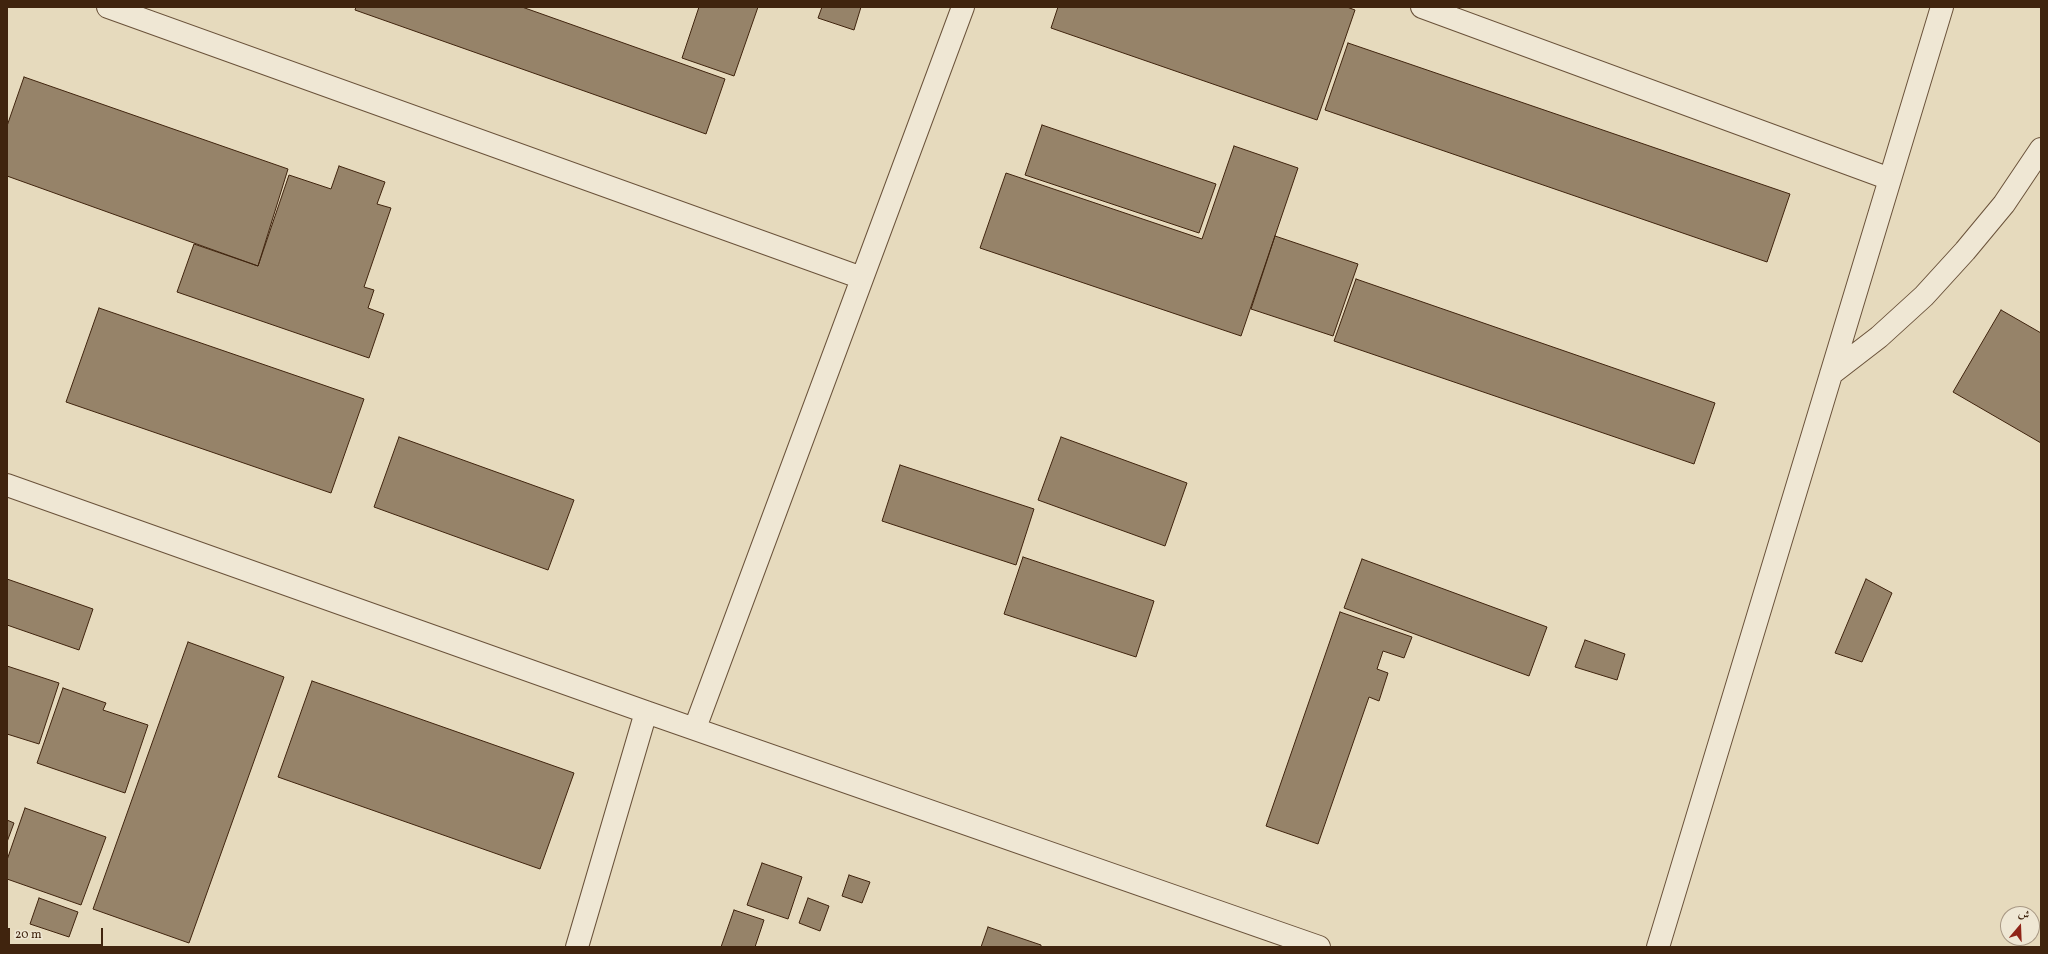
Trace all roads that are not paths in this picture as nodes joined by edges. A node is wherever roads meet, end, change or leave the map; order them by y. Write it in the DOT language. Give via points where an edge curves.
graph roads {
  1 [pos="108,7"];
  2 [pos="963,7"];
  3 [pos="1422,7"];
  4 [pos="1942,7"];
  5 [pos="2041,150"];
  6 [pos="1890,179"];
  7 [pos="862,278"];
  8 [pos="1831,374"];
  9 [pos="7,485"];
  10 [pos="646,712"];
  11 [pos="695,728"];
  12 [pos="577,947"];
  13 [pos="1319,947"];
  14 [pos="1658,947"];
  1 -- 7 [label="street"];
  2 -- 7 [label="street"];
  3 -- 6 [label="street"];
  4 -- 6 [label="street"];
  5 -- 8 [label="street" via="2004,204 1965,251 1879,337"];
  6 -- 8 [label="street"];
  7 -- 11 [label="street"];
  8 -- 14 [label="street"];
  9 -- 10 [label="street"];
  10 -- 11 [label="street"];
  10 -- 12 [label="street"];
  11 -- 13 [label="street"];
}
